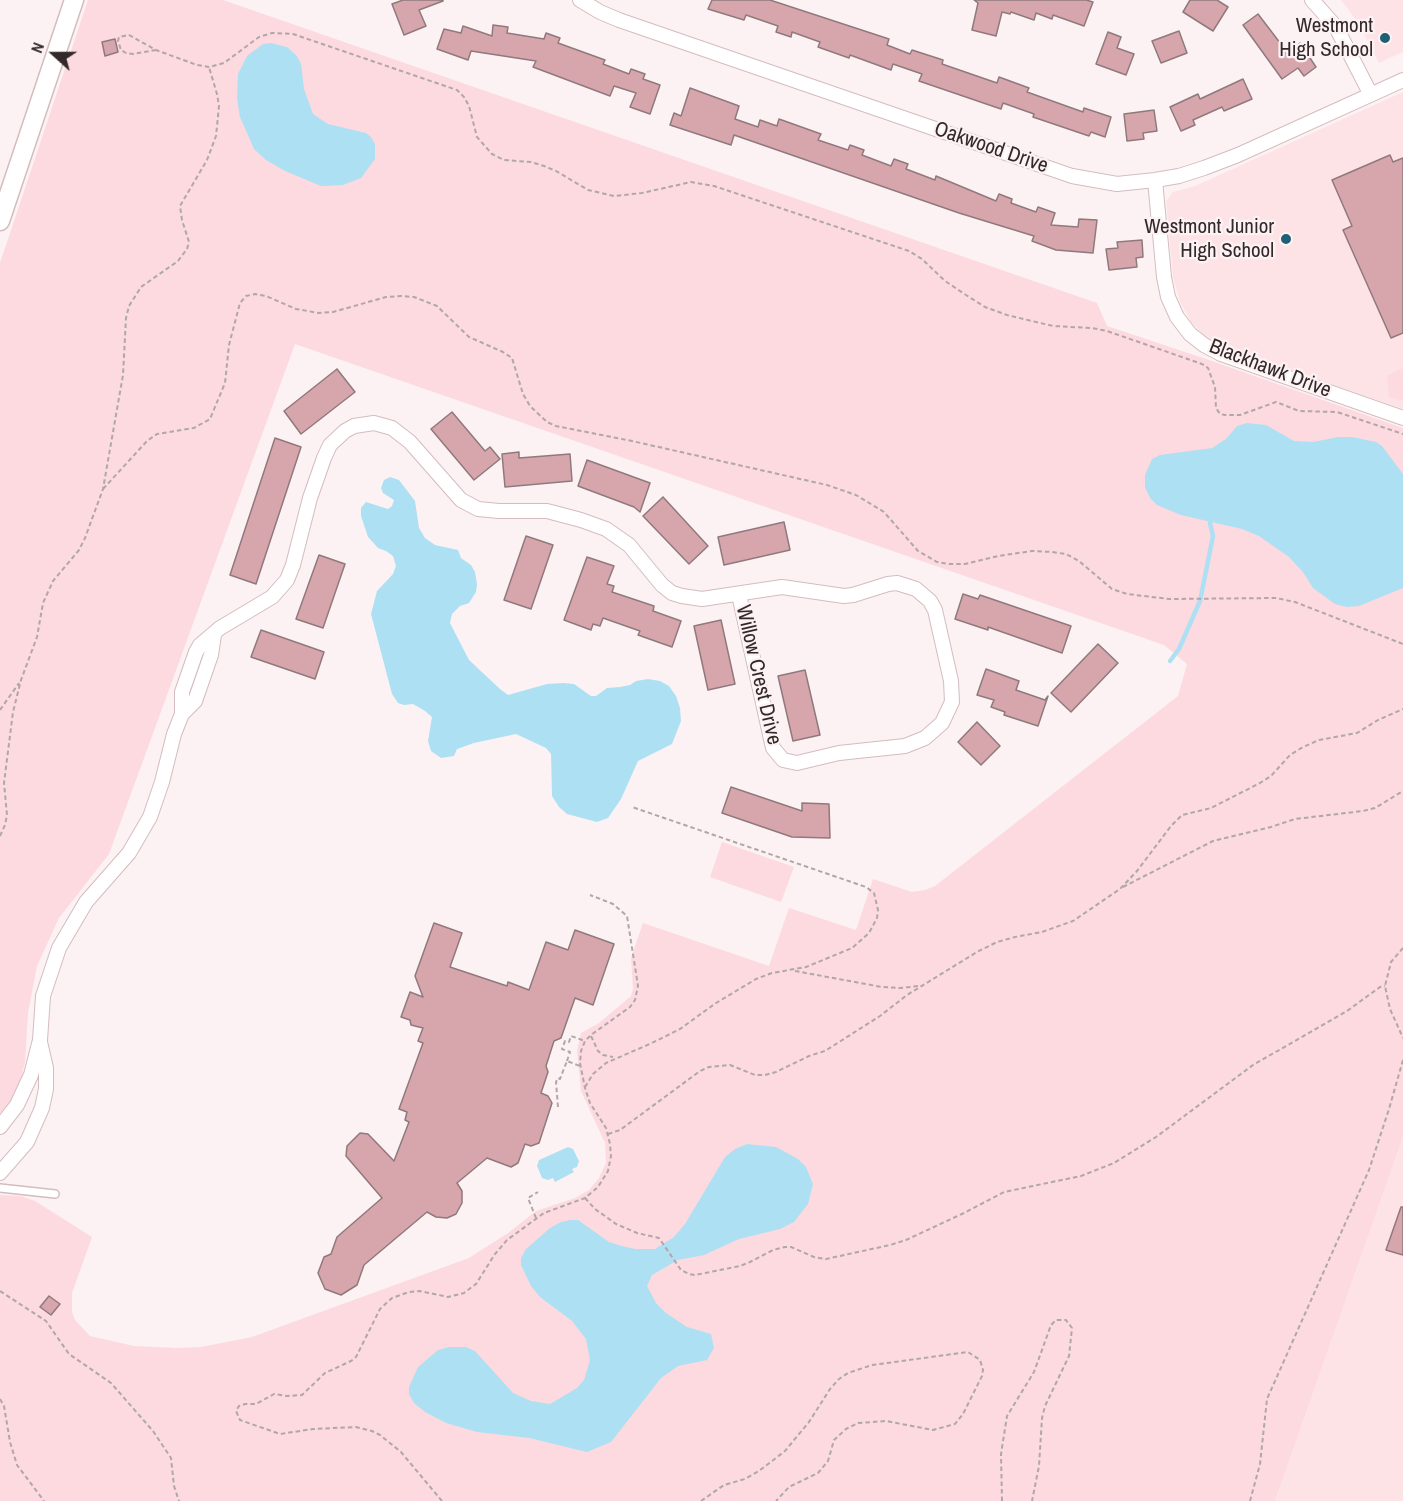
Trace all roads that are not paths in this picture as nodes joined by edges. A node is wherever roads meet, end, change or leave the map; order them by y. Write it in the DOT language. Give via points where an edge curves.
graph roads {
  1 [pos="74,0"];
  2 [pos="580,0"];
  3 [pos="1312,0"];
  4 [pos="1403,80"];
  5 [pos="1370,93"];
  6 [pos="1155,180"];
  7 [pos="0,221"];
  8 [pos="1403,418"];
  9 [pos="739,595"];
  10 [pos="40,1040"];
  11 [pos="0,1127"];
  12 [pos="0,1173"];
  13 [pos="0,1188"];
  14 [pos="55,1194"];
  1 -- 7 [label="street"];
  2 -- 6 [label="street, Oakwood Drive" via="619,20 1072,176 1117,184"];
  3 -- 5 [label="street" via="1336,27"];
  4 -- 5 [label="street, Oakwood Drive"];
  5 -- 6 [label="street, Oakwood Drive" via="1238,154 1179,176"];
  6 -- 8 [label="street, Blackhawk Drive" via="1168,297 1190,334 1221,354"];
  9 -- 9 [label="street, Willow Crest Drive" via="773,748 783,760 797,763 839,753 905,746 925,738 942,723 951,702 951,681 935,610 916,589 897,583 844,596 782,587"];
  9 -- 10 [label="street, Willow Crest Drive" via="692,599 672,593 629,545 591,523 547,511 478,509 453,492 402,434 383,424 354,426 337,437 324,458 287,580 272,597 214,635 195,702 182,714 174,734 150,818 129,854 86,902 58,948 43,996"];
  10 -- 11 [label="street, Willow Crest Drive" via="24,1092"];
  10 -- 12 [label="street, Willow Crest Drive" via="46,1068 42,1108 27,1142"];
  13 -- 14 [label="lane"];
}
